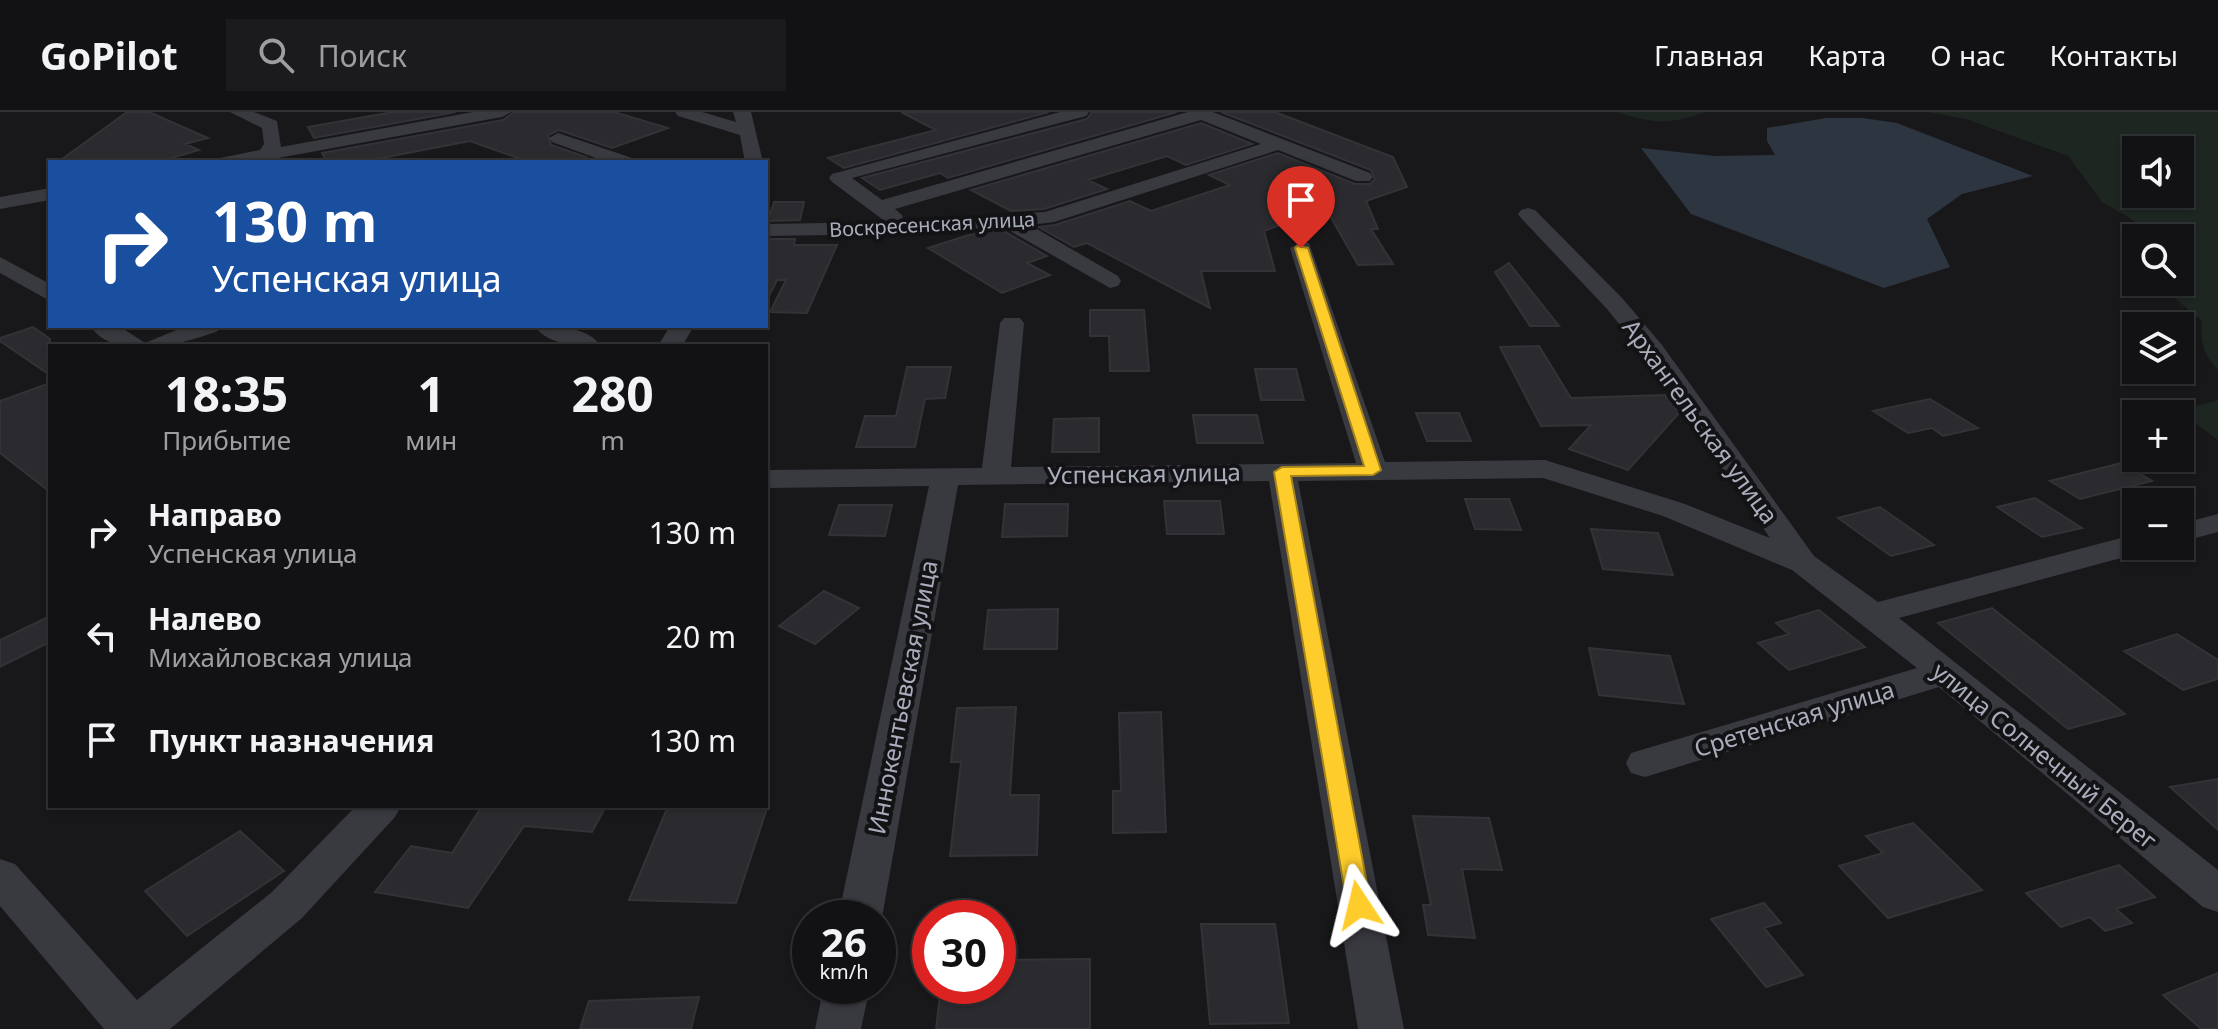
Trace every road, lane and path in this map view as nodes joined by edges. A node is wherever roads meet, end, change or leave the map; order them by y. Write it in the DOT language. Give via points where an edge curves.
graph roads {
  1 [pos="239,112"];
  2 [pos="502,112"];
  3 [pos="684,112"];
  4 [pos="742,112"];
  5 [pos="1080,112"];
  6 [pos="1200,113"];
  7 [pos="747,131"];
  8 [pos="558,138"];
  9 [pos="1279,144"];
  10 [pos="269,158"];
  11 [pos="248,160"];
  12 [pos="619,160"];
  13 [pos="754,160"];
  14 [pos="1363,177"];
  15 [pos="48,194"];
  16 [pos="0,203"];
  17 [pos="877,208"];
  18 [pos="1528,214"];
  19 [pos="1009,222"];
  20 [pos="908,227"];
  21 [pos="768,230"];
  22 [pos="1301,248"];
  23 [pos="0,264"];
  24 [pos="1110,281"];
  25 [pos="48,293"];
  26 [pos="1012,323"];
  27 [pos="105,328"];
  28 [pos="204,328"];
  29 [pos="550,328"];
  30 [pos="132,344"];
  31 [pos="160,344"];
  32 [pos="585,344"];
  33 [pos="1373,470"];
  34 [pos="1282,472"];
  35 [pos="996,475"];
  36 [pos="945,477"];
  37 [pos="768,479"];
  38 [pos="2218,523"];
  39 [pos="2194,529"];
  40 [pos="2122,548"];
  41 [pos="1803,563"];
  42 [pos="1873,614"];
  43 [pos="1943,673"];
  44 [pos="1645,763"];
  45 [pos="379,808"];
  46 [pos="0,876"];
  47 [pos="2218,894"];
  48 [pos="863,900"];
  49 [pos="843,1004"];
  50 [pos="134,1029"];
  51 [pos="838,1029"];
  52 [pos="1381,1029"];
  1 -- 10 [label="street" via="271,125"];
  2 -- 10 [label="street"];
  3 -- 7 [label="street"];
  4 -- 7 [label="street"];
  5 -- 17 [label="street" via="839,178"];
  6 -- 9 [label="street"];
  6 -- 17 [label="street"];
  7 -- 13 [label="street"];
  8 -- 12 [label="street"];
  9 -- 14 [label="street"];
  9 -- 19 [label="street, Воскресенская улица" via="1047,218"];
  10 -- 11 [label="street"];
  15 -- 16 [label="street"];
  17 -- 20 [label="street"];
  18 -- 41 [label="street, Архангельская улица" via="1653,350"];
  19 -- 20 [label="street, Воскресенская улица"];
  19 -- 24 [label="street"];
  20 -- 21 [label="street, Воскресенская улица"];
  22 -- 33 [label="street"];
  23 -- 25 [label="street"];
  26 -- 35 [label="street"];
  27 -- 30 [label="street"];
  28 -- 31 [label="street"];
  29 -- 32 [label="street"];
  33 -- 34 [label="street, Успенская улица"];
  33 -- 41 [label="street, Успенская улица" via="1545,469 1674,510"];
  34 -- 35 [label="street, Успенская улица"];
  34 -- 52 [label="street"];
  35 -- 36 [label="street, Успенская улица"];
  36 -- 37 [label="street, Успенская улица"];
  36 -- 48 [label="street, Иннокентьевская улица"];
  38 -- 39 [label="street"];
  40 -- 42 [label="street"];
  41 -- 42 [label="street, Успенская улица"];
  42 -- 43 [label="street, улица Солнечный Берег"];
  43 -- 44 [label="street, Сретенская улица"];
  43 -- 47 [label="street, улица Солнечный Берег"];
  45 -- 50 [label="street" via="287,905"];
  46 -- 50 [label="street"];
  49 -- 51 [label="street"];
}
